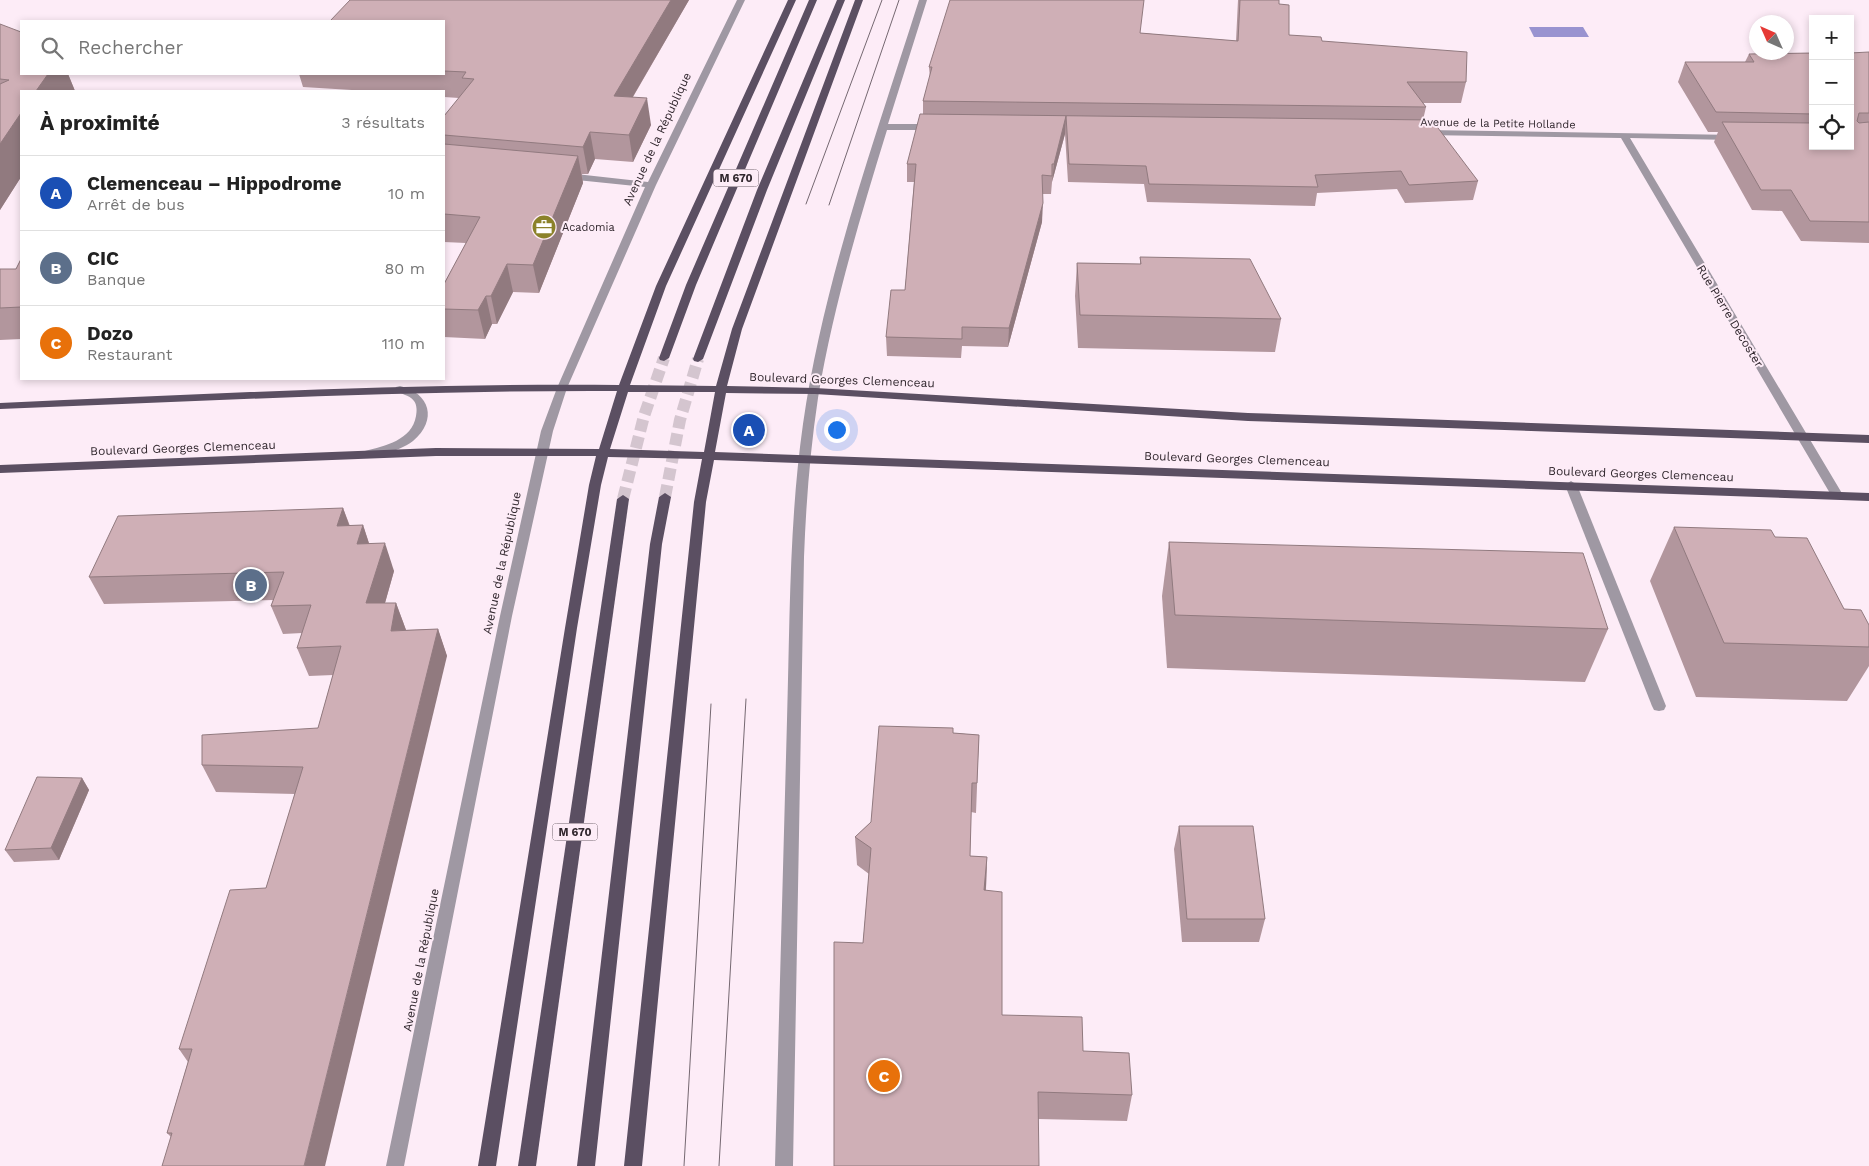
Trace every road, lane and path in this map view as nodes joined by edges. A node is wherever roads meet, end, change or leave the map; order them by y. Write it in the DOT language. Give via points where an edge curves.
graph roads {
  1 [pos="741,0"];
  2 [pos="792,0"];
  3 [pos="813,0"];
  4 [pos="841,0"];
  5 [pos="859,0"];
  6 [pos="924,0"];
  7 [pos="884,127"];
  8 [pos="948,128"];
  9 [pos="1415,133"];
  10 [pos="1624,136"];
  11 [pos="1748,137"];
  12 [pos="561,176"];
  13 [pos="651,185"];
  14 [pos="664,358"];
  15 [pos="698,359"];
  16 [pos="562,388"];
  17 [pos="623,388"];
  18 [pos="400,389"];
  19 [pos="721,389"];
  20 [pos="815,391"];
  21 [pos="0,406"];
  22 [pos="1801,437"];
  23 [pos="1869,439"];
  24 [pos="542,451"];
  25 [pos="603,453"];
  26 [pos="366,455"];
  27 [pos="708,456"];
  28 [pos="804,458"];
  29 [pos="0,469"];
  30 [pos="1571,485"];
  31 [pos="1837,495"];
  32 [pos="1869,496"];
  33 [pos="665,497"];
  34 [pos="623,498"];
  35 [pos="1659,706"];
  36 [pos="395,1166"];
  37 [pos="487,1166"];
  38 [pos="527,1166"];
  39 [pos="586,1166"];
  40 [pos="634,1166"];
  41 [pos="784,1166"];
  1 -- 13 [label="street, Avenue de la République"];
  2 -- 17 [label="main road" via="661,286"];
  3 -- 14 [label="main road, M 670" via="691,285"];
  4 -- 15 [label="main road, M 670" via="762,190"];
  5 -- 19 [label="main road" via="759,268"];
  6 -- 7 [label="street"];
  7 -- 8 [label="street"];
  7 -- 20 [label="street" via="822,347"];
  9 -- 10 [label="street, Avenue de la Petite Hollande"];
  10 -- 11 [label="street, Avenue de la Petite Hollande"];
  10 -- 22 [label="street, Rue Pierre Decoster"];
  12 -- 13 [label="street"];
  13 -- 16 [label="street, Avenue de la République"];
  16 -- 17 [label="main road, Boulevard Georges Clemenceau"];
  16 -- 18 [label="main road"];
  16 -- 24 [label="street, Avenue de la République"];
  17 -- 19 [label="main road, Boulevard Georges Clemenceau"];
  17 -- 25 [label="main road"];
  18 -- 21 [label="main road"];
  18 -- 26 [label="street, Boulevard Georges Clemenceau" via="414,394 419,400 421,423 408,439 396,446"];
  19 -- 20 [label="main road, Boulevard Georges Clemenceau"];
  19 -- 27 [label="main road"];
  20 -- 22 [label="main road, Boulevard Georges Clemenceau" via="1248,417"];
  20 -- 28 [label="street"];
  22 -- 23 [label="main road, Boulevard Georges Clemenceau"];
  22 -- 31 [label="street, Rue Pierre Decoster"];
  24 -- 25 [label="main road, Boulevard Georges Clemenceau"];
  24 -- 26 [label="main road, Boulevard Georges Clemenceau"];
  24 -- 36 [label="street, Avenue de la République"];
  25 -- 27 [label="main road, Boulevard Georges Clemenceau"];
  25 -- 37 [label="main road" via="571,628"];
  26 -- 29 [label="main road, Boulevard Georges Clemenceau"];
  27 -- 28 [label="main road, Boulevard Georges Clemenceau"];
  27 -- 40 [label="main road" via="697,531"];
  28 -- 30 [label="main road, Boulevard Georges Clemenceau"];
  28 -- 41 [label="street" via="798,557"];
  30 -- 31 [label="main road, Boulevard Georges Clemenceau"];
  30 -- 35 [label="street"];
  31 -- 32 [label="main road, Boulevard Georges Clemenceau"];
  33 -- 39 [label="main road" via="656,544"];
  34 -- 38 [label="main road, M 670"];
}
